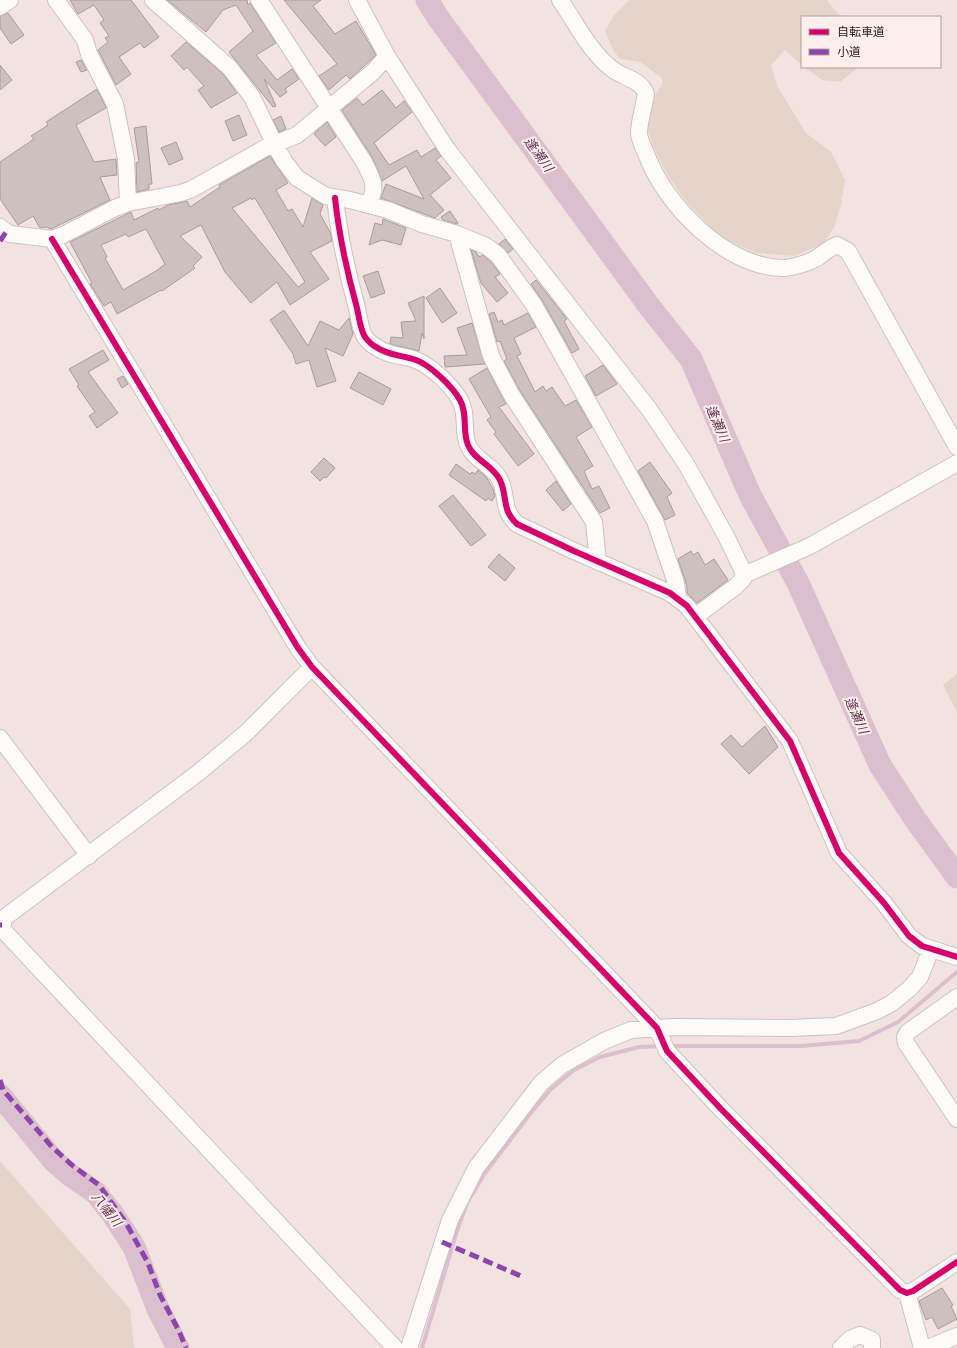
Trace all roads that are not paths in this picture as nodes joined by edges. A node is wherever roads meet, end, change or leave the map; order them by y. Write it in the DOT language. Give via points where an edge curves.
graph roads {
  1 [pos="10,0"];
  2 [pos="56,0"];
  3 [pos="153,0"];
  4 [pos="259,0"];
  5 [pos="357,0"];
  6 [pos="560,0"];
  7 [pos="0,7"];
  8 [pos="387,56"];
  9 [pos="328,108"];
  10 [pos="274,144"];
  11 [pos="335,198"];
  12 [pos="128,203"];
  13 [pos="368,205"];
  14 [pos="0,227"];
  15 [pos="457,234"];
  16 [pos="52,239"];
  17 [pos="542,270"];
  18 [pos="522,287"];
  19 [pos="957,447"];
  20 [pos="957,463"];
  21 [pos="598,562"];
  22 [pos="749,573"];
  23 [pos="678,598"];
  24 [pos="696,616"];
  25 [pos="312,667"];
  26 [pos="0,738"];
  27 [pos="89,856"];
  28 [pos="931,949"];
  29 [pos="953,956"];
  30 [pos="957,997"];
  31 [pos="662,1039"];
  32 [pos="957,1119"];
  33 [pos="957,1262"];
  34 [pos="907,1293"];
  35 [pos="957,1336"];
  36 [pos="395,1348"];
  37 [pos="409,1348"];
  38 [pos="841,1348"];
  39 [pos="872,1348"];
  40 [pos="922,1348"];
  41 [pos="928,1348"];
  1 -- 7 [label="street"];
  2 -- 12 [label="street" via="85,40 89,54 115,104 125,154"];
  3 -- 10 [label="street" via="230,68 252,96"];
  4 -- 9 [label="street"];
  5 -- 8 [label="street"];
  6 -- 19 [label="street" via="601,60 621,76 637,82 646,94 639,134 651,166 661,184 707,236 743,260 782,268 816,258 837,245 848,251"];
  8 -- 9 [label="street" via="373,72"];
  8 -- 17 [label="street" via="447,149"];
  9 -- 10 [label="street" via="297,135"];
  9 -- 13 [label="street" via="364,162 372,180 374,190"];
  10 -- 11 [label="street" via="297,178 317,192"];
  10 -- 12 [label="street" via="181,193"];
  11 -- 13 [label="street"];
  11 -- 21 [label="street" via="351,287 365,337 388,354 414,359 427,366 454,392 463,406 466,438 470,450 496,473 507,511 513,521"];
  12 -- 16 [label="street"];
  13 -- 15 [label="street"];
  14 -- 16 [label="street" via="10,234"];
  15 -- 18 [label="street" via="486,246 498,255"];
  15 -- 21 [label="street" via="491,356 512,394 594,522"];
  16 -- 25 [label="street" via="298,648"];
  17 -- 18 [label="street"];
  17 -- 22 [label="street" via="649,409 686,464"];
  18 -- 23 [label="street" via="654,521 676,583"];
  20 -- 22 [label="street" via="798,552"];
  21 -- 23 [label="street"];
  22 -- 24 [label="street" via="735,587"];
  23 -- 24 [label="street"];
  24 -- 28 [label="street" via="790,741 839,853 884,903 909,936"];
  25 -- 27 [label="street" via="246,733"];
  25 -- 31 [label="street"];
  26 -- 27 [label="street"];
  27 -- 36 [label="street" via="4,918 2,929"];
  28 -- 29 [label="street"];
  28 -- 31 [label="street" via="920,977 892,1003 836,1026"];
  30 -- 32 [label="street" via="908,1032 905,1037 906,1043"];
  31 -- 34 [label="street" via="720,1108 900,1290"];
  31 -- 37 [label="street" via="631,1030 578,1055 541,1083 476,1168 450,1220"];
  33 -- 34 [label="street"];
  34 -- 40 [label="street"];
  35 -- 41 [label="street"];
  38 -- 39 [label="street" via="850,1339 860,1335 872,1340"];
}
